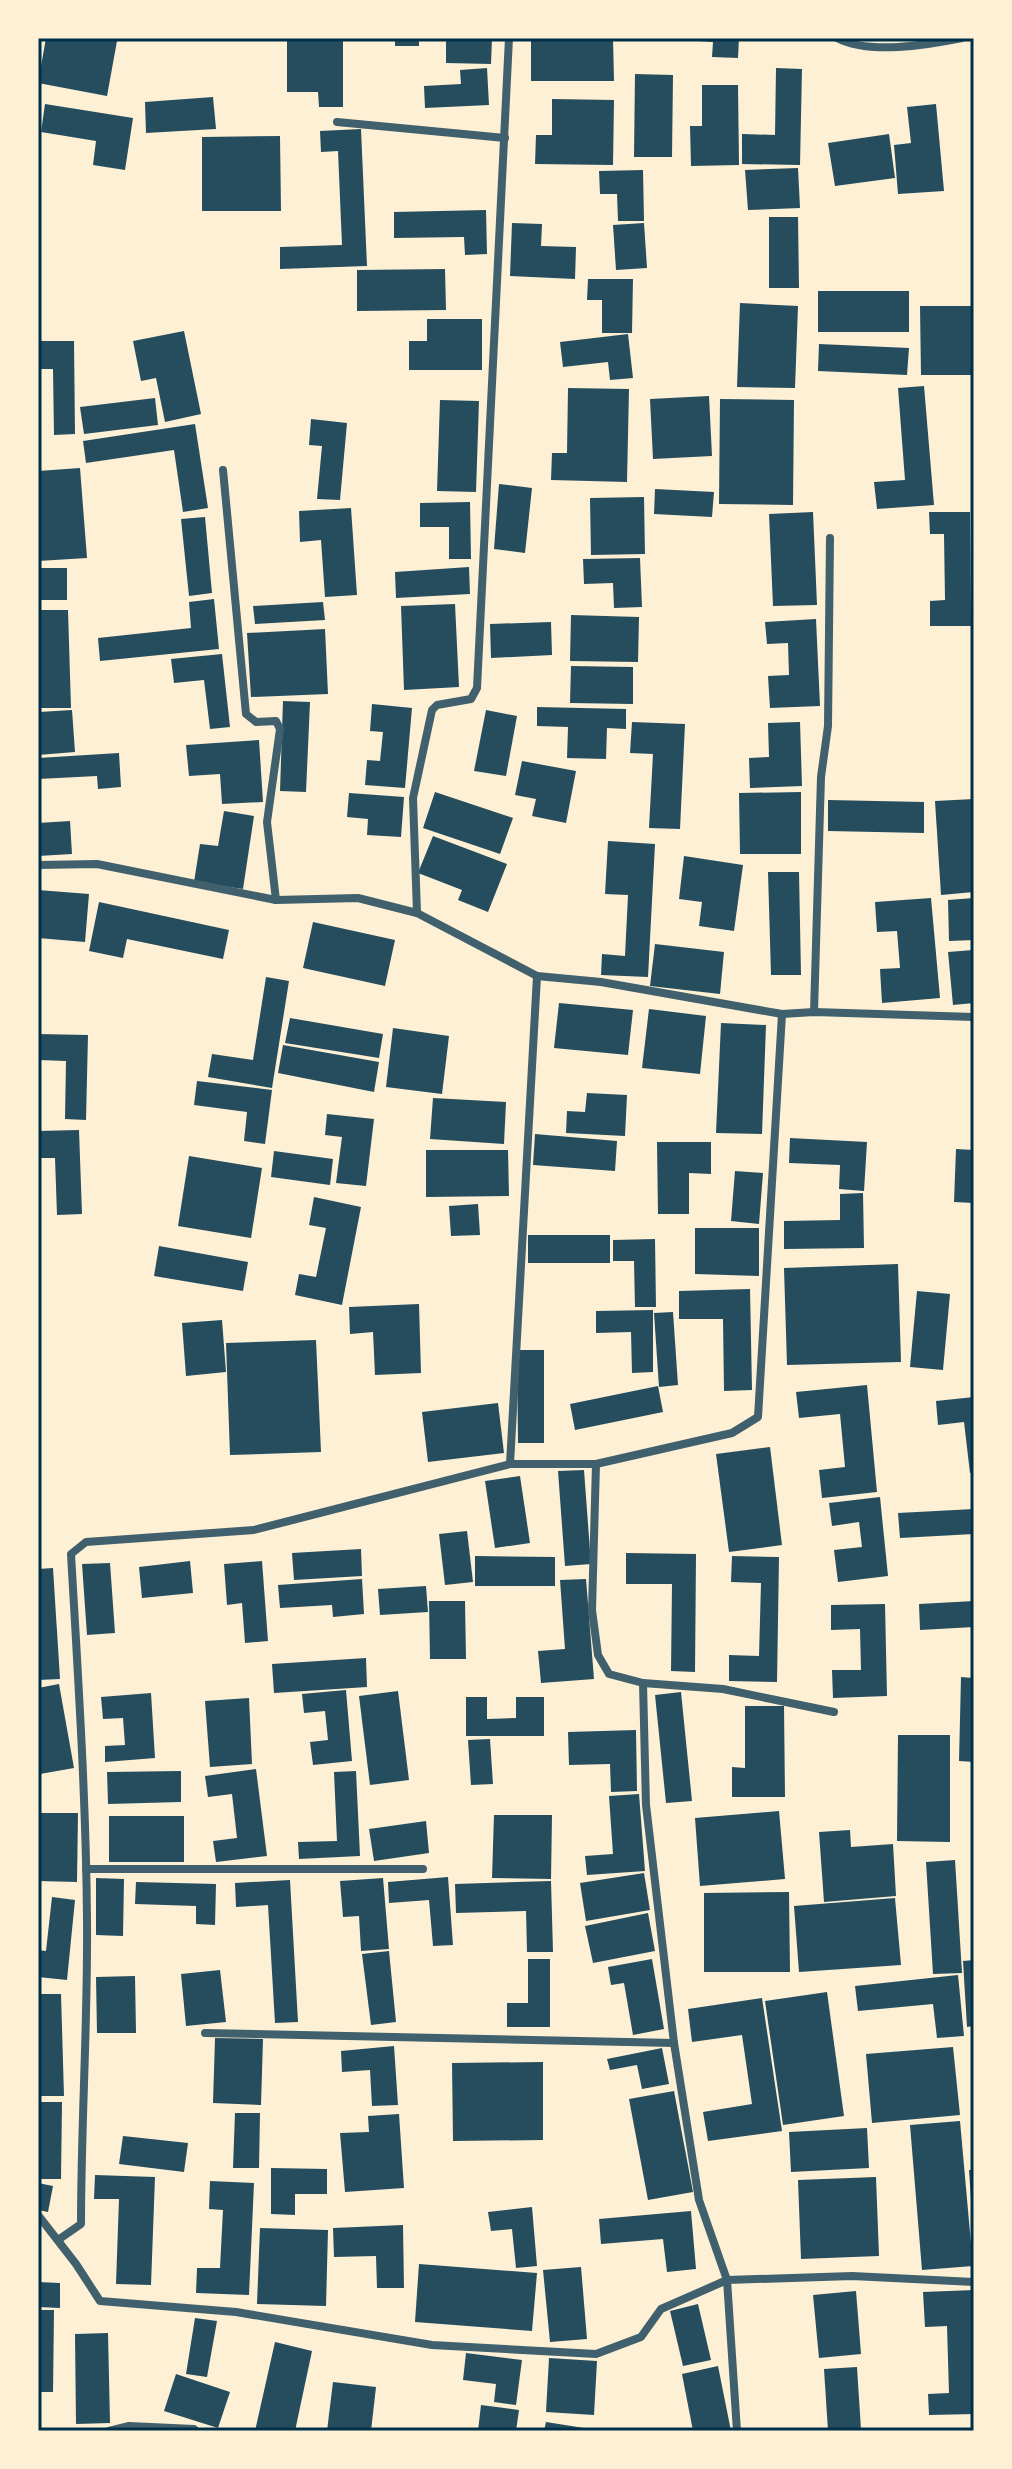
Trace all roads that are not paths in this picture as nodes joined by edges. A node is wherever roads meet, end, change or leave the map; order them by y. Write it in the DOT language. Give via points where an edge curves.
graph roads {
  1 [pos="509,38"];
  2 [pos="837,38"];
  3 [pos="962,38"];
  4 [pos="337,122"];
  5 [pos="505,138"];
  6 [pos="223,470"];
  7 [pos="830,538"];
  8 [pos="38,865"];
  9 [pos="276,900"];
  10 [pos="417,913"];
  11 [pos="537,976"];
  12 [pos="814,1012"];
  13 [pos="782,1014"];
  14 [pos="974,1017"];
  15 [pos="510,1464"];
  16 [pos="596,1464"];
  17 [pos="643,1683"];
  18 [pos="834,1712"];
  19 [pos="86,1869"];
  20 [pos="423,1869"];
  21 [pos="205,2033"];
  22 [pos="674,2043"];
  23 [pos="38,2215"];
  24 [pos="58,2240"];
  25 [pos="727,2280"];
  26 [pos="974,2282"];
  27 [pos="109,2431"];
  28 [pos="196,2431"];
  29 [pos="737,2431"];
  1 -- 5 [label="street"];
  2 -- 3 [label="street" via="852,46 925,45"];
  4 -- 5 [label="street"];
  5 -- 10 [label="street" via="477,688 471,699 432,710 413,798"];
  6 -- 9 [label="street" via="246,714 256,722 276,721 280,729 267,822"];
  7 -- 12 [label="street" via="828,726 820,791"];
  8 -- 9 [label="street" via="97,864"];
  9 -- 10 [label="street" via="358,898"];
  10 -- 11 [label="street"];
  11 -- 13 [label="street"];
  11 -- 15 [label="street"];
  12 -- 13 [label="street"];
  12 -- 14 [label="street"];
  13 -- 16 [label="street" via="758,1417 732,1433"];
  15 -- 16 [label="street"];
  15 -- 19 [label="street" via="254,1530 86,1542 71,1554"];
  16 -- 17 [label="street" via="592,1610 598,1655 609,1674"];
  17 -- 18 [label="street" via="723,1689"];
  17 -- 22 [label="street" via="646,1805"];
  19 -- 20 [label="street"];
  19 -- 24 [label="street" via="81,2224"];
  21 -- 22 [label="street"];
  22 -- 25 [label="street" via="699,2200"];
  23 -- 24 [label="street"];
  24 -- 25 [label="street" via="100,2301 236,2312 432,2345 548,2353 596,2354 641,2337 661,2309"];
  25 -- 26 [label="street" via="852,2276"];
  25 -- 29 [label="street"];
  27 -- 28 [label="street" via="129,2426"];
}
